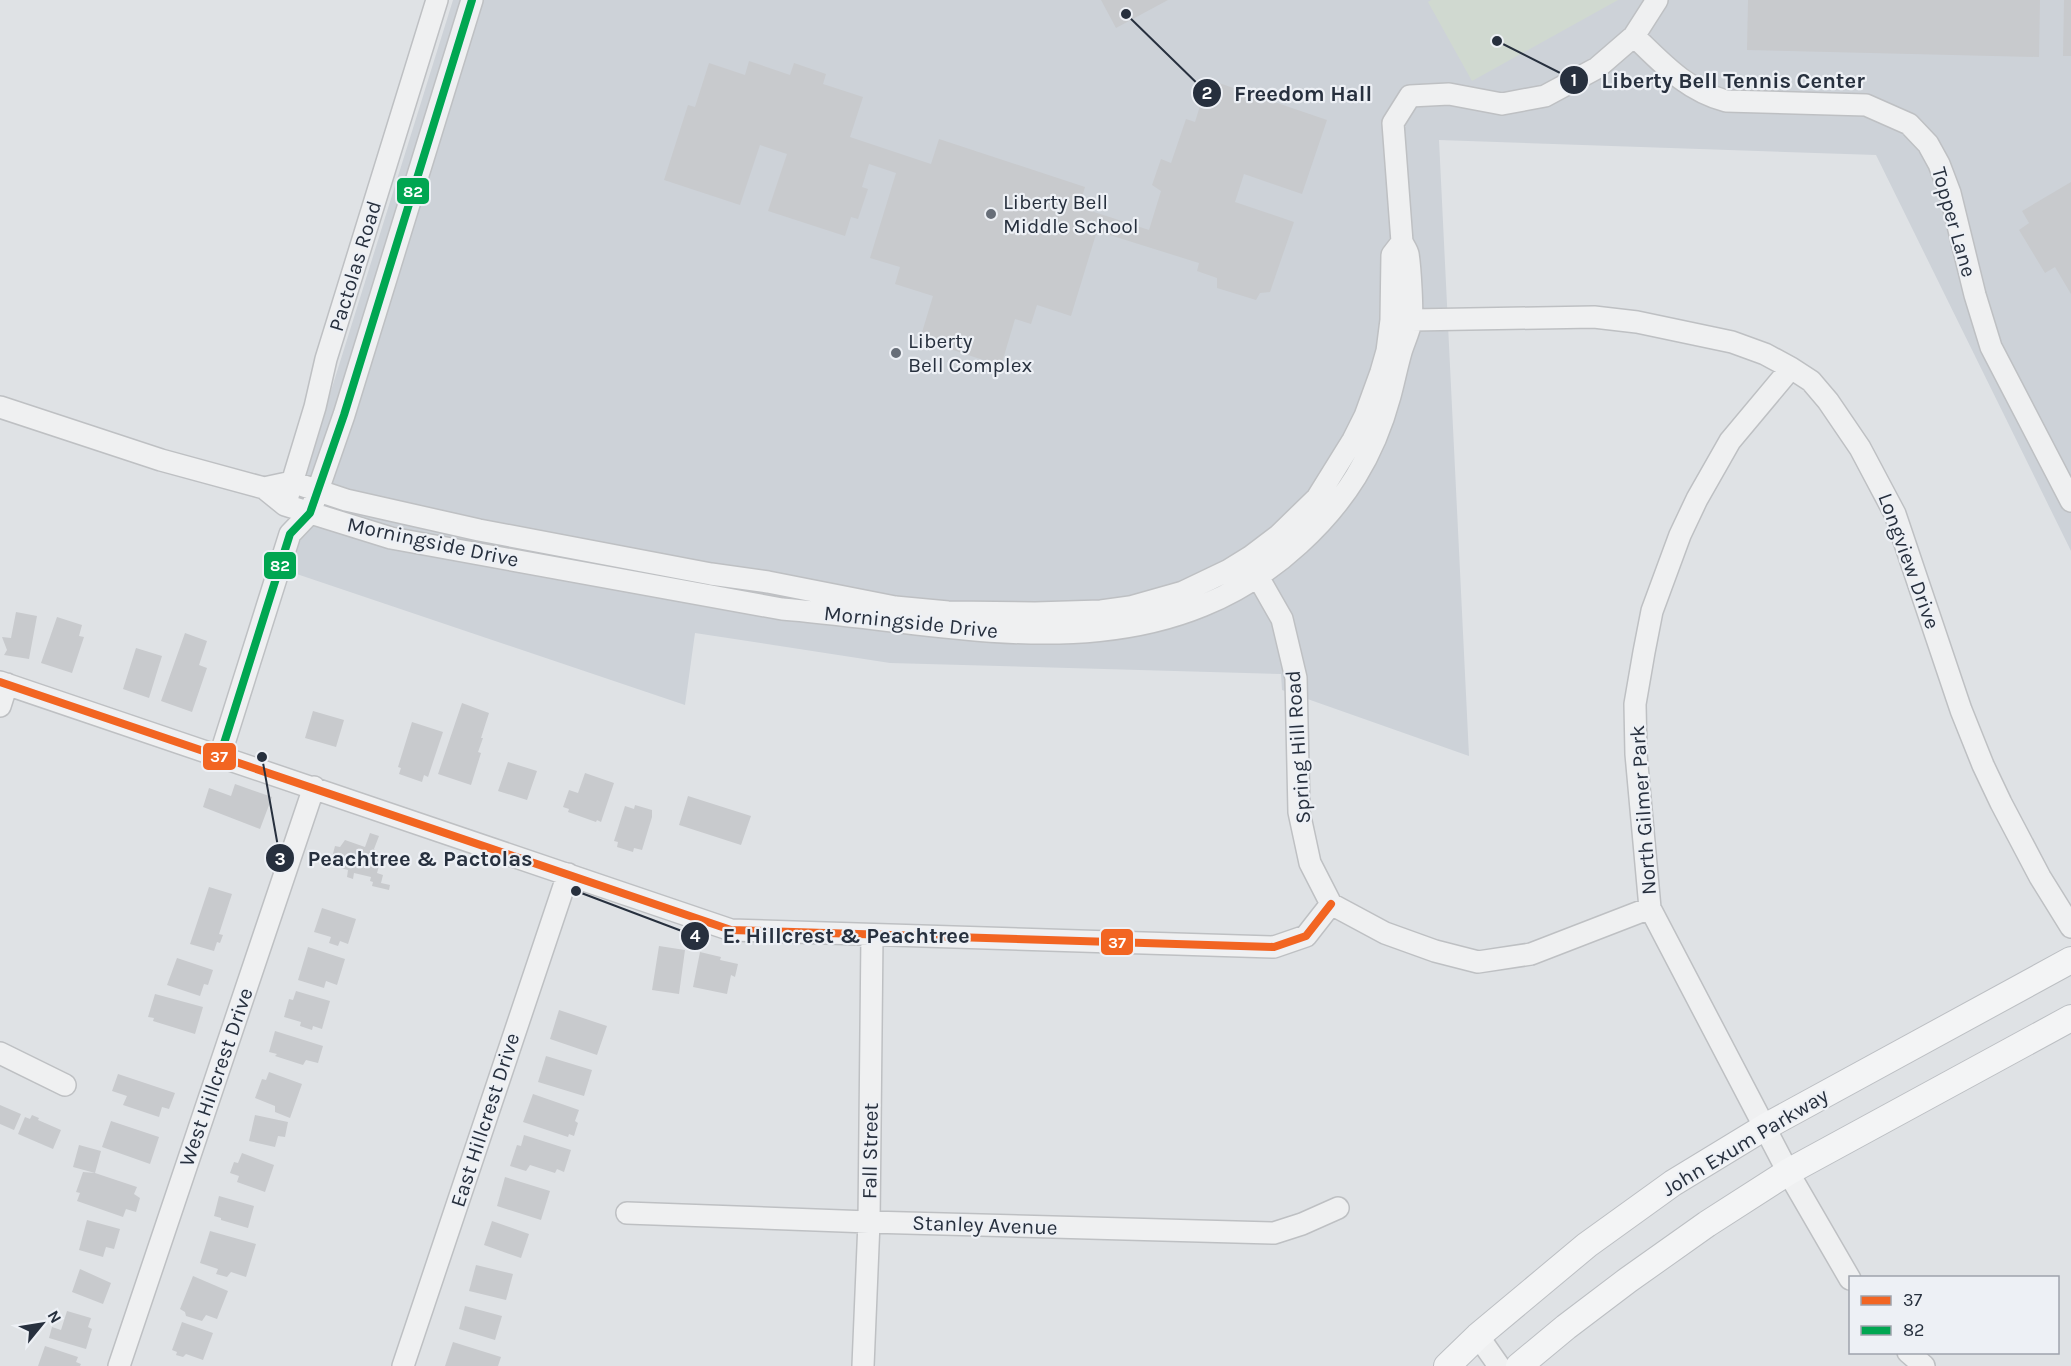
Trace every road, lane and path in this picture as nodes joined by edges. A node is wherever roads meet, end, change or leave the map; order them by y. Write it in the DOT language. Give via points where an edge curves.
graph roads {
  1 [pos="437,0"];
  2 [pos="472,0"];
  3 [pos="1657,0"];
  4 [pos="1634,36"];
  5 [pos="1401,320"];
  6 [pos="1791,368"];
  7 [pos="0,407"];
  8 [pos="292,482"];
  9 [pos="264,488"];
  10 [pos="318,491"];
  11 [pos="2071,501"];
  12 [pos="285,505"];
  13 [pos="310,513"];
  14 [pos="290,534"];
  15 [pos="1258,577"];
  16 [pos="4,683"];
  17 [pos="0,706"];
  18 [pos="220,756"];
  19 [pos="314,787"];
  20 [pos="568,874"];
  21 [pos="1331,904"];
  22 [pos="1650,908"];
  23 [pos="2071,927"];
  24 [pos="872,935"];
  25 [pos="2071,960"];
  26 [pos="2068,1026"];
  27 [pos="0,1053"];
  28 [pos="65,1085"];
  29 [pos="1765,1127"];
  30 [pos="1788,1172"];
  31 [pos="1338,1208"];
  32 [pos="627,1213"];
  33 [pos="869,1222"];
  34 [pos="1849,1276"];
  35 [pos="1478,1336"];
  36 [pos="1909,1354"];
  37 [pos="119,1366"];
  38 [pos="403,1366"];
  39 [pos="863,1366"];
  40 [pos="1447,1366"];
  41 [pos="1499,1366"];
  42 [pos="1519,1366"];
  43 [pos="1924,1366"];
  1 -- 8 [label="street, Pactolas Road"];
  2 -- 10 [label="street, Pactolas Road"];
  3 -- 4 [label="street"];
  4 -- 5 [label="street" via="1597,68 1545,96 1502,104 1449,94 1410,96 1394,123 1402,242 1408,252"];
  4 -- 11 [label="street, Topper Lane" via="1689,86 1707,95 1726,100 1866,105 1910,124 1928,144 1943,174 1991,347"];
  5 -- 6 [label="street, Longview Drive" via="1594,317 1636,322 1732,342"];
  5 -- 10 [label="street, Morningside Drive" via="1365,416 1344,458 1317,498 1279,535 1229,570 1184,592 1130,608 1035,613 895,607 489,532"];
  5 -- 15 [label="street, Morningside Drive" via="1383,420 1367,459 1324,519"];
  6 -- 22 [label="street, North Gilmer Park" via="1730,441 1680,535 1652,611 1635,704"];
  6 -- 23 [label="street, Longview Drive" via="1811,381 1828,401 1860,448 1895,514 1983,765 2040,877"];
  7 -- 9 [label="street, Morningside Drive" via="160,460"];
  8 -- 9 [label="street, Morningside Drive"];
  8 -- 10 [label="street, Morningside Drive"];
  8 -- 12 [label="street, Pactolas Road"];
  9 -- 12 [label="street, Morningside Drive"];
  10 -- 13 [label="street, Pactolas Road"];
  12 -- 13 [label="street, Morningside Drive"];
  12 -- 14 [label="street, Pactolas Road"];
  13 -- 14 [label="street, Pactolas Road"];
  13 -- 15 [label="street, Morningside Drive" via="391,538 782,609 978,631 1046,633 1132,627 1191,610"];
  14 -- 18 [label="street, Pactolas Road"];
  15 -- 21 [label="street, Spring Hill Road" via="1282,619 1294,668 1299,812 1310,863"];
  16 -- 17 [label="street"];
  16 -- 18 [label="street"];
  18 -- 19 [label="street"];
  19 -- 20 [label="street"];
  19 -- 37 [label="street, West Hillcrest Drive"];
  20 -- 24 [label="street" via="731,930"];
  20 -- 38 [label="street, East Hillcrest Drive"];
  21 -- 22 [label="street" via="1385,933 1478,962 1531,954"];
  21 -- 24 [label="street" via="1306,936 1274,947"];
  22 -- 29 [label="street, North Gilmer Park"];
  24 -- 33 [label="street, Fall Street"];
  25 -- 29 [label="main road, John Exum Parkway"];
  26 -- 30 [label="main road"];
  27 -- 28 [label="street"];
  29 -- 30 [label="street, North Gilmer Park"];
  29 -- 35 [label="main road, John Exum Parkway" via="1673,1183 1587,1245"];
  30 -- 34 [label="street, North Gilmer Park"];
  30 -- 42 [label="main road" via="1628,1280"];
  31 -- 33 [label="street, Stanley Avenue" via="1274,1233"];
  32 -- 33 [label="street, Stanley Avenue"];
  33 -- 39 [label="street, Fall Street"];
  35 -- 40 [label="main road, John Exum Parkway"];
  35 -- 41 [label="street"];
  36 -- 43 [label="street"];
}
